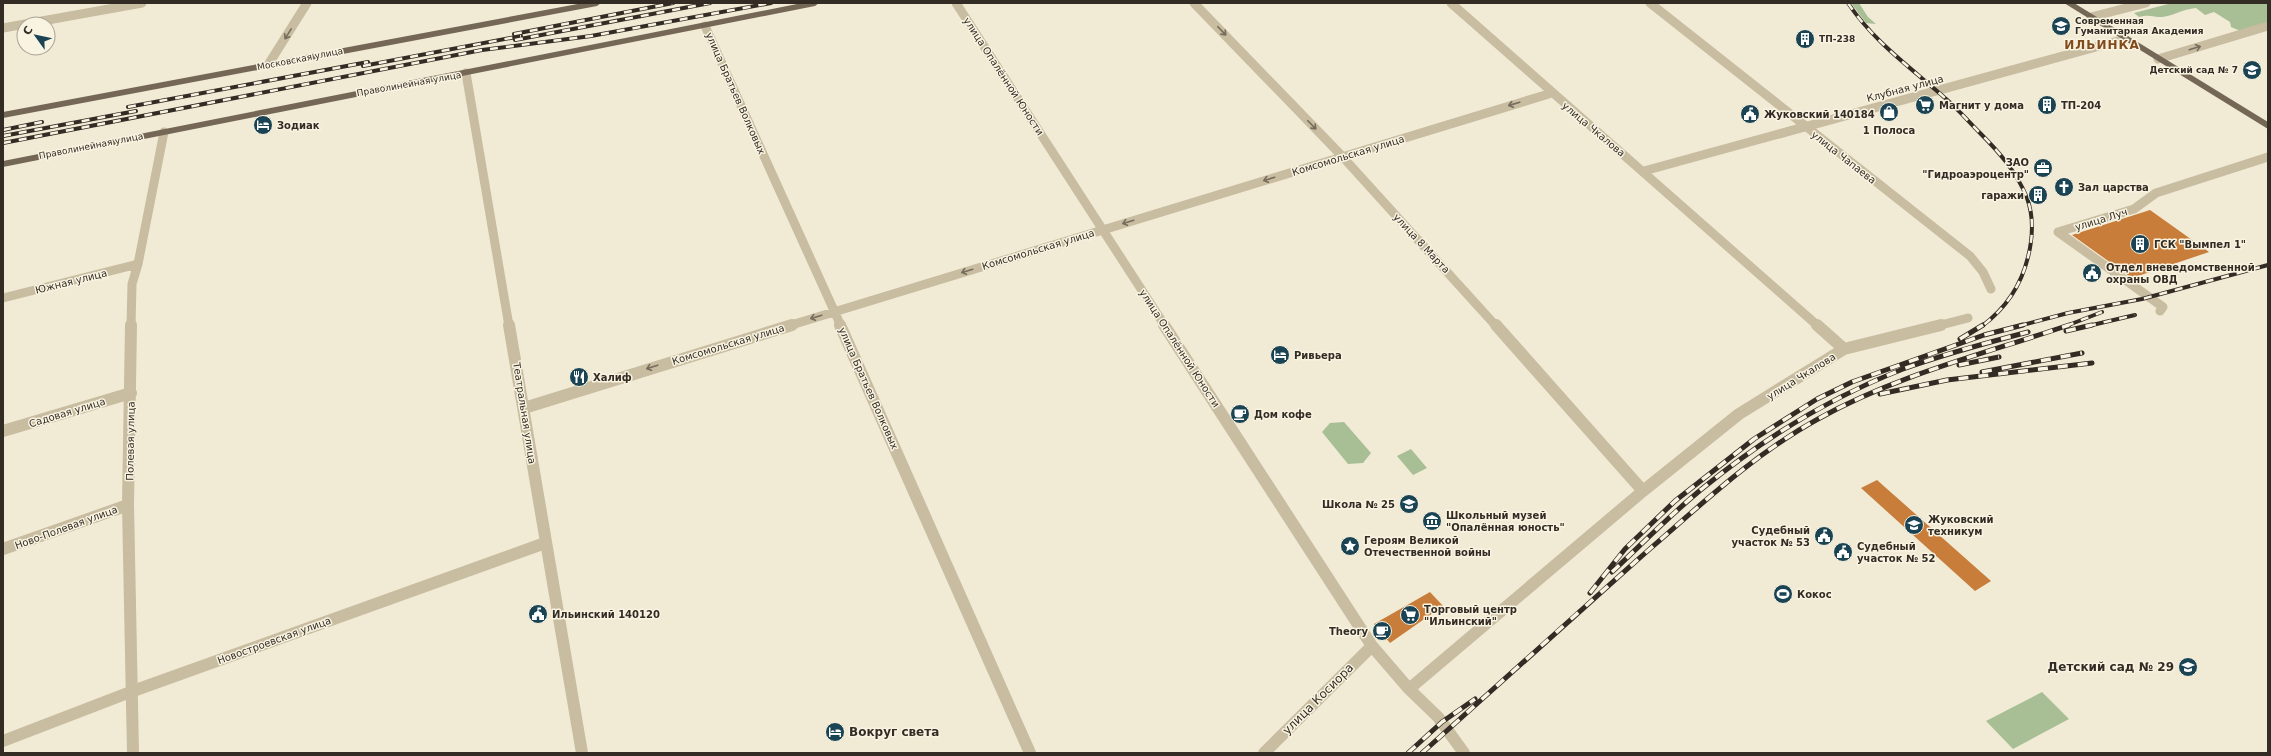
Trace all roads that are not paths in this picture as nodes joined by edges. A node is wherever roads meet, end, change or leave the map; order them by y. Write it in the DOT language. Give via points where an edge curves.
graph roads {
  1 [pos="142,3"];
  2 [pos="308,3"];
  3 [pos="597,3"];
  4 [pos="815,3"];
  5 [pos="956,3"];
  6 [pos="1194,3"];
  7 [pos="1451,3"];
  8 [pos="1650,3"];
  9 [pos="2068,3"];
  10 [pos="2146,3"];
  11 [pos="2091,17"];
  12 [pos="705,26"];
  13 [pos="2268,26"];
  14 [pos="3,28"];
  15 [pos="2125,39"];
  16 [pos="2158,59"];
  17 [pos="268,65"];
  18 [pos="466,73"];
  19 [pos="1552,93"];
  20 [pos="3,115"];
  21 [pos="2268,126"];
  22 [pos="1806,127"];
  23 [pos="164,132"];
  24 [pos="2268,157"];
  25 [pos="1343,158"];
  26 [pos="3,164"];
  27 [pos="1644,171"];
  28 [pos="1104,229"];
  29 [pos="138,264"];
  30 [pos="1991,289"];
  31 [pos="3,298"];
  32 [pos="834,311"];
  33 [pos="2160,311"];
  34 [pos="1968,318"];
  35 [pos="1844,349"];
  36 [pos="131,393"];
  37 [pos="524,408"];
  38 [pos="3,431"];
  39 [pos="1643,491"];
  40 [pos="128,505"];
  41 [pos="545,542"];
  42 [pos="3,549"];
  43 [pos="1372,646"];
  44 [pos="1409,689"];
  45 [pos="133,691"];
  46 [pos="3,741"];
  47 [pos="133,753"];
  48 [pos="582,753"];
  49 [pos="1030,753"];
  50 [pos="1264,753"];
  51 [pos="1464,753"];
  1 -- 14 [label="street"];
  2 -- 17 [label="street, one-way"];
  3 -- 17 [label="main road, Московская улица"];
  4 -- 12 [label="main road, Праволинейная улица"];
  5 -- 28 [label="street, улица Опалённой Юности"];
  6 -- 25 [label="street, улица 8 Марта, one-way"];
  7 -- 19 [label="street, улица Чкалова"];
  8 -- 22 [label="street, улица Чапаева"];
  9 -- 11 [label="main road"];
  10 -- 11 [label="street"];
  11 -- 15 [label="main road"];
  12 -- 18 [label="main road, Праволинейная улица"];
  12 -- 32 [label="street, улица Братьев Волковых"];
  16 -- 13 [label="street, one-way"];
  15 -- 16 [label="main road"];
  15 -- 22 [label="street, Клубная улица"];
  16 -- 21 [label="main road"];
  17 -- 20 [label="main road, Московская улица"];
  18 -- 23 [label="main road, Праволинейная улица"];
  18 -- 37 [label="street, Театральная улица"];
  19 -- 25 [label="street, Комсомольская улица, one-way" via="1435,127"];
  19 -- 27 [label="street, улица Чкалова"];
  22 -- 27 [label="street, Клубная улица"];
  22 -- 30 [label="street, улица Чапаева" via="1970,256 1983,272"];
  23 -- 26 [label="main road, Праволинейная улица"];
  23 -- 29 [label="street, Полевая улица"];
  24 -- 33 [label="street, улица Луч" via="2156,193 2134,209 2058,232 2163,306"];
  25 -- 28 [label="street, Комсомольская улица, one-way"];
  25 -- 39 [label="street, улица 8 Марта" via="1454,278"];
  27 -- 35 [label="street, улица Чкалова"];
  28 -- 32 [label="street, Комсомольская улица, one-way"];
  28 -- 43 [label="street, улица Опалённой Юности"];
  29 -- 31 [label="street, Южная улица"];
  29 -- 36 [label="street, Полевая улица" via="132,284"];
  32 -- 37 [label="street, Комсомольская улица, one-way"];
  32 -- 49 [label="street, улица Братьев Волковых"];
  34 -- 35 [label="street"];
  35 -- 39 [label="street, улица Чкалова" via="1739,414"];
  36 -- 38 [label="street, Садовая улица"];
  36 -- 40 [label="street, Полевая улица"];
  37 -- 41 [label="street, Театральная улица"];
  39 -- 44 [label="street, улица Чкалова"];
  40 -- 42 [label="street, Ново-Полевая улица"];
  40 -- 45 [label="street, Полевая улица"];
  41 -- 45 [label="street, Новостроевская улица"];
  41 -- 48 [label="street, Театральная улица"];
  43 -- 44 [label="street, улица Опалённой Юности"];
  43 -- 50 [label="street, улица Косиора"];
  44 -- 51 [label="street, улица Опалённой Юности" via="1438,717"];
  45 -- 46 [label="street, Новостроевская улица"];
  45 -- 47 [label="street, Полевая улица"];
}
